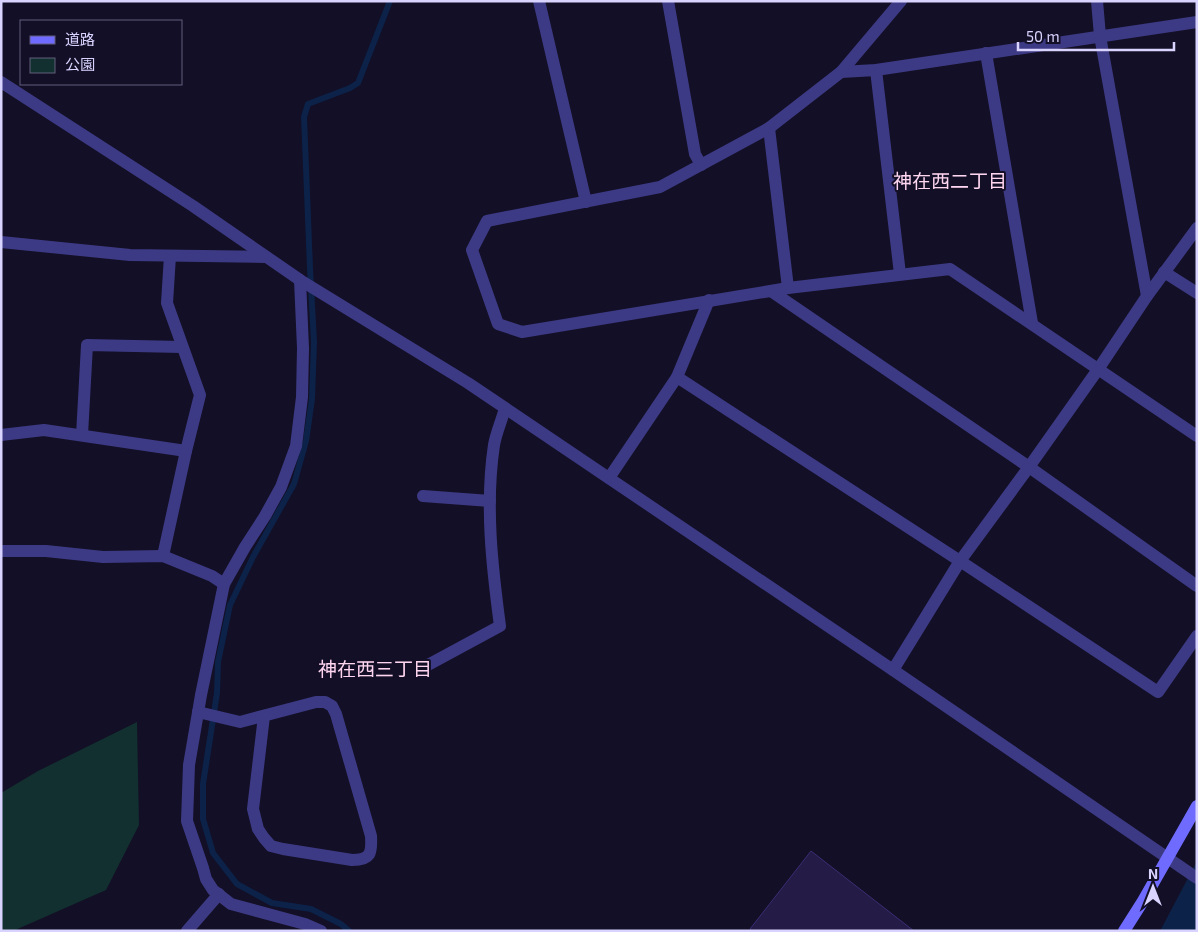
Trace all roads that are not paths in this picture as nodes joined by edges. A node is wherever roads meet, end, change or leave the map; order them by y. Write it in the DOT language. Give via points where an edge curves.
graph roads {
  1 [pos="538,1"];
  2 [pos="668,1"];
  3 [pos="901,1"];
  4 [pos="1097,1"];
  5 [pos="1197,22"];
  6 [pos="1100,36"];
  7 [pos="986,53"];
  8 [pos="876,70"];
  9 [pos="841,72"];
  10 [pos="1,82"];
  11 [pos="768,128"];
  12 [pos="701,165"];
  13 [pos="586,202"];
  14 [pos="1197,228"];
  15 [pos="1,242"];
  16 [pos="170,256"];
  17 [pos="266,258"];
  18 [pos="1164,272"];
  19 [pos="900,274"];
  20 [pos="300,280"];
  21 [pos="788,288"];
  22 [pos="771,291"];
  23 [pos="1197,293"];
  24 [pos="1147,296"];
  25 [pos="709,300"];
  26 [pos="1032,323"];
  27 [pos="182,347"];
  28 [pos="1099,368"];
  29 [pos="677,377"];
  30 [pos="505,408"];
  31 [pos="1,435"];
  32 [pos="82,436"];
  33 [pos="1197,436"];
  34 [pos="186,451"];
  35 [pos="1029,467"];
  36 [pos="609,478"];
  37 [pos="423,496"];
  38 [pos="490,501"];
  39 [pos="1,551"];
  40 [pos="163,556"];
  41 [pos="960,561"];
  42 [pos="224,584"];
  43 [pos="1197,586"];
  44 [pos="1197,636"];
  45 [pos="426,666"];
  46 [pos="893,670"];
  47 [pos="200,712"];
  48 [pos="264,716"];
  49 [pos="1197,806"];
  50 [pos="1168,859"];
  51 [pos="1197,878"];
  52 [pos="219,894"];
  53 [pos="187,931"];
  54 [pos="321,931"];
  55 [pos="1124,931"];
  1 -- 13 [label="street"];
  2 -- 12 [label="street" via="695,154"];
  3 -- 9 [label="street"];
  4 -- 6 [label="street"];
  5 -- 6 [label="street"];
  6 -- 7 [label="street"];
  6 -- 24 [label="street"];
  7 -- 8 [label="street"];
  7 -- 26 [label="street"];
  8 -- 9 [label="street"];
  8 -- 19 [label="street"];
  9 -- 11 [label="street"];
  10 -- 17 [label="street" via="193,206"];
  11 -- 12 [label="street"];
  11 -- 21 [label="street"];
  12 -- 13 [label="street" via="660,187"];
  13 -- 25 [label="street" via="487,221 472,250 498,324 522,332"];
  14 -- 18 [label="street"];
  15 -- 16 [label="street"];
  16 -- 17 [label="street"];
  16 -- 27 [label="street" via="166,303"];
  17 -- 20 [label="street"];
  18 -- 23 [label="street"];
  18 -- 24 [label="street"];
  19 -- 21 [label="street"];
  19 -- 26 [label="street" via="950,268"];
  20 -- 30 [label="street"];
  20 -- 42 [label="street" via="302,397 296,446 281,487"];
  21 -- 22 [label="street"];
  22 -- 25 [label="street"];
  22 -- 35 [label="street"];
  24 -- 28 [label="street"];
  25 -- 29 [label="street"];
  26 -- 28 [label="street"];
  27 -- 32 [label="street" via="87,345"];
  27 -- 34 [label="street" via="200,395"];
  28 -- 33 [label="street"];
  28 -- 35 [label="street"];
  29 -- 36 [label="street"];
  29 -- 41 [label="street"];
  30 -- 36 [label="street"];
  30 -- 38 [label="street" via="494,443"];
  31 -- 32 [label="street" via="44,430"];
  32 -- 34 [label="street"];
  34 -- 40 [label="street"];
  35 -- 41 [label="street"];
  35 -- 43 [label="street"];
  36 -- 46 [label="street"];
  37 -- 38 [label="street"];
  38 -- 45 [label="street" via="500,626"];
  39 -- 40 [label="street"];
  40 -- 42 [label="street"];
  41 -- 44 [label="street" via="1158,692"];
  41 -- 46 [label="street"];
  42 -- 47 [label="street"];
  46 -- 50 [label="street"];
  47 -- 48 [label="street" via="240,722"];
  47 -- 52 [label="street" via="190,765 187,821 206,878"];
  48 -- 48 [label="street" via="316,702 332,706 371,836 371,853 367,858 352,860 283,849 271,846 264,838 253,810"];
  49 -- 50 [label="main road"];
  50 -- 51 [label="street"];
  50 -- 55 [label="main road"];
  52 -- 53 [label="street"];
  52 -- 54 [label="street" via="231,904"];
}
